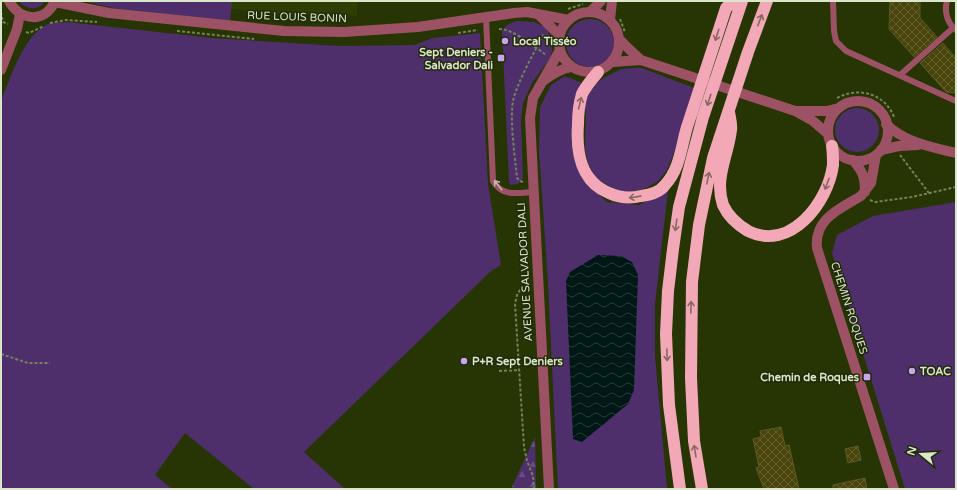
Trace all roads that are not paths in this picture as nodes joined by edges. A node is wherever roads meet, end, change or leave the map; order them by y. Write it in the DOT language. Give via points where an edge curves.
graph roads {
  1 [pos="9,1"];
  2 [pos="601,1"];
  3 [pos="612,1"];
  4 [pos="734,1"];
  5 [pos="742,1"];
  6 [pos="768,1"];
  7 [pos="834,1"];
  8 [pos="947,1"];
  9 [pos="55,2"];
  10 [pos="590,12"];
  11 [pos="20,14"];
  12 [pos="539,15"];
  13 [pos="486,18"];
  14 [pos="615,18"];
  15 [pos="569,20"];
  16 [pos="954,29"];
  17 [pos="559,35"];
  18 [pos="623,37"];
  19 [pos="560,50"];
  20 [pos="642,60"];
  21 [pos="613,62"];
  22 [pos="571,67"];
  23 [pos="1,70"];
  24 [pos="598,72"];
  25 [pos="900,75"];
  26 [pos="543,81"];
  27 [pos="956,101"];
  28 [pos="839,108"];
  29 [pos="729,110"];
  30 [pos="795,111"];
  31 [pos="886,124"];
  32 [pos="828,134"];
  33 [pos="920,145"];
  34 [pos="832,146"];
  35 [pos="878,152"];
  36 [pos="956,153"];
  37 [pos="853,160"];
  38 [pos="533,192"];
  39 [pos="863,194"];
  40 [pos="549,489"];
  41 [pos="680,489"];
  42 [pos="702,489"];
  43 [pos="894,489"];
  1 -- 11 [label="street"];
  2 -- 10 [label="street"];
  3 -- 14 [label="street"];
  4 -- 24 [label="highway, one-way" via="726,8 676,169 664,187 650,195 630,199 616,196 591,181 583,168 577,136 579,109 587,84"];
  5 -- 41 [label="highway, one-way" via="703,117 679,207 673,249 666,334 669,404"];
  29 -- 6 [label="highway, one-way"];
  7 -- 25 [label="lane" via="836,41 846,51"];
  8 -- 16 [label="lane" via="945,13"];
  9 -- 11 [label="street" via="39,16 28,17"];
  9 -- 13 [label="street, RUE LOUIS BONIN" via="109,13 284,31 344,32 418,28"];
  10 -- 14 [label="street"];
  10 -- 15 [label="street" via="582,12"];
  11 -- 23 [label="street"];
  12 -- 13 [label="street, RUE LOUIS BONIN" via="527,12"];
  12 -- 15 [label="street, RUE LOUIS BONIN"];
  12 -- 17 [label="street"];
  38 -- 13 [label="lane, one-way" via="505,192 496,186 494,181"];
  14 -- 18 [label="street" via="617,29"];
  15 -- 17 [label="street"];
  16 -- 25 [label="lane"];
  17 -- 19 [label="street"];
  18 -- 20 [label="street" via="630,51"];
  18 -- 21 [label="street"];
  19 -- 22 [label="street" via="562,57"];
  19 -- 26 [label="street, AVENUE SALVADOR DALI"];
  20 -- 21 [label="street"];
  20 -- 30 [label="street"];
  21 -- 24 [label="street"];
  22 -- 24 [label="street" via="582,72"];
  22 -- 26 [label="street, AVENUE SALVADOR DALI" via="553,73"];
  25 -- 27 [label="lane"];
  26 -- 38 [label="street, AVENUE SALVADOR DALI" via="534,98 530,118"];
  28 -- 30 [label="street" via="827,111"];
  28 -- 31 [label="street" via="852,102 868,103 881,113"];
  28 -- 32 [label="street" via="830,120"];
  34 -- 29 [label="highway, one-way" via="833,165 827,186 814,210 789,232 771,236 756,235 732,219 724,206 720,192 720,177 732,129"];
  42 -- 29 [label="highway, one-way" via="694,441 691,385 692,282 699,225 712,158"];
  30 -- 32 [label="street" via="812,120"];
  31 -- 33 [label="street" via="901,136"];
  31 -- 35 [label="street" via="885,142"];
  32 -- 34 [label="street"];
  33 -- 35 [label="street" via="899,146"];
  33 -- 36 [label="street"];
  34 -- 37 [label="street" via="841,156"];
  35 -- 37 [label="street" via="869,158"];
  35 -- 39 [label="street" via="871,183"];
  37 -- 39 [label="street" via="865,179"];
  38 -- 40 [label="street, AVENUE SALVADOR DALI"];
  39 -- 43 [label="street, CHEMIN ROQUES" via="832,214 818,230 816,239"];
}
